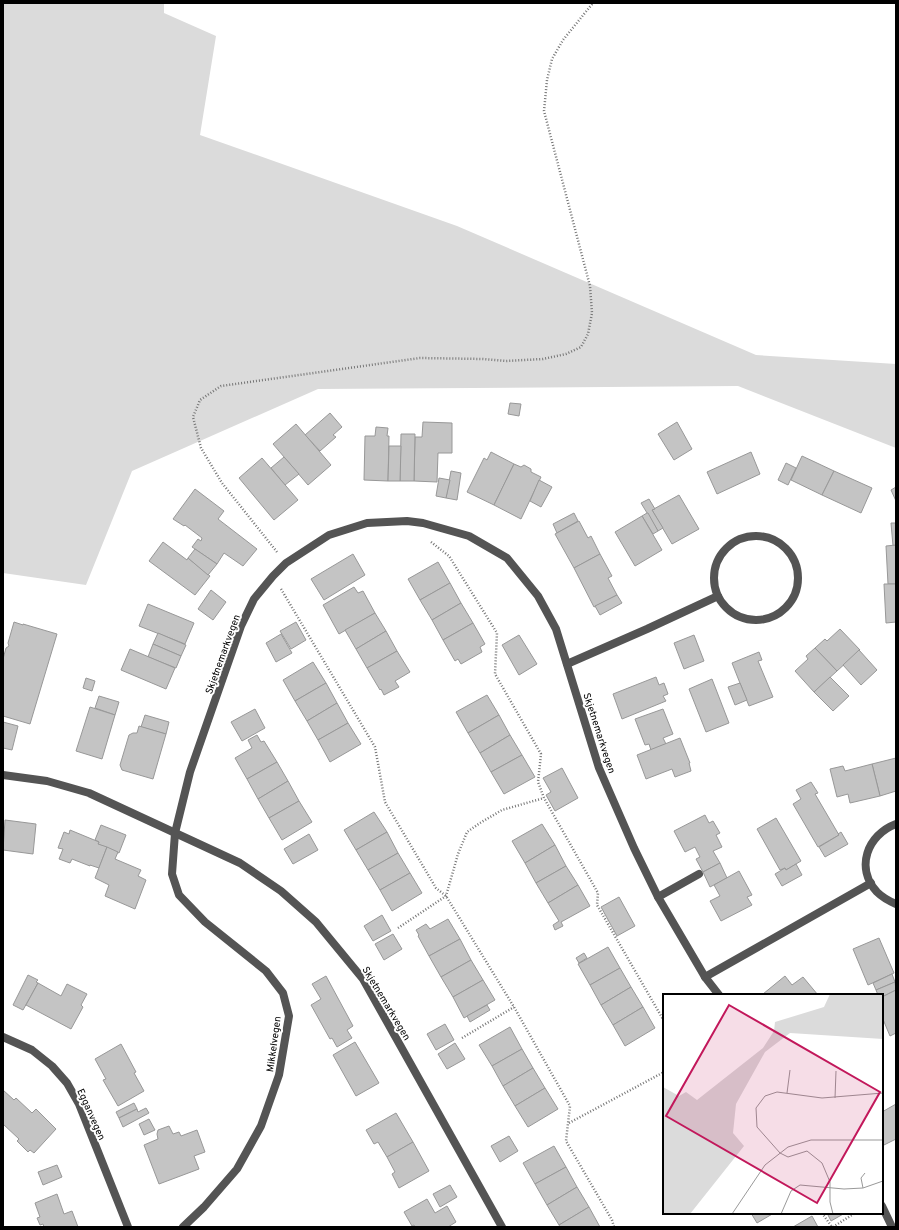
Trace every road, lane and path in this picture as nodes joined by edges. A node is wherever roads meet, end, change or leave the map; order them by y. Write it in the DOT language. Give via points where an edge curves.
graph roads {
  1 [pos="593,3"];
  2 [pos="423,523"];
  3 [pos="286,563"];
  4 [pos="273,576"];
  5 [pos="718,596"];
  6 [pos="567,664"];
  7 [pos="3,775"];
  8 [pos="544,798"];
  9 [pos="896,824"];
  10 [pos="175,833"];
  11 [pos="699,874"];
  12 [pos="871,883"];
  13 [pos="446,896"];
  14 [pos="658,897"];
  15 [pos="896,904"];
  16 [pos="398,928"];
  17 [pos="705,977"];
  18 [pos="718,994"];
  19 [pos="514,1007"];
  20 [pos="663,1019"];
  21 [pos="3,1037"];
  22 [pos="462,1038"];
  23 [pos="663,1073"];
  24 [pos="568,1124"];
  25 [pos="883,1208"];
  26 [pos="823,1214"];
  27 [pos="853,1214"];
  28 [pos="128,1227"];
  29 [pos="184,1227"];
  30 [pos="502,1227"];
  31 [pos="614,1227"];
  32 [pos="832,1227"];
  33 [pos="892,1227"];
  1 -- 3 [label="path" via="563,40 552,59 544,111 590,286 592,313 588,334 581,347 566,354 543,359 404,360 221,386 200,400 193,417 201,448 222,483"];
  2 -- 3 [label="street, Skjetnemarkvegen" via="367,523 329,535"];
  2 -- 6 [label="street, Skjetnemarkvegen" via="469,536 507,558 538,596 556,629"];
  2 -- 8 [label="path" via="426,537 449,556 497,633 495,674 541,754 538,782"];
  3 -- 4 [label="street, Skjetnemarkvegen"];
  4 -- 10 [label="street, Skjetnemarkvegen" via="254,599 241,626 190,772"];
  4 -- 13 [label="path" via="376,747 385,802 436,888"];
  5 -- 5 [label="street" via="735,614 747,619 760,620 772,616 783,610 792,600 796,589 798,573 793,558 779,543 768,538 743,538 732,544 717,562 714,573"];
  5 -- 6 [label="street"];
  6 -- 14 [label="street, Skjetnemarkvegen" via="599,768"];
  7 -- 10 [label="street, Skjetnemarkvegen" via="47,781 89,793"];
  8 -- 13 [label="path" via="502,810 467,832"];
  8 -- 20 [label="path" via="598,893 597,905"];
  9 -- 12 [label="street" via="877,835 870,846 866,858 866,871"];
  10 -- 29 [label="street, Mikkelvegen" via="172,874 179,895 205,922 266,971 283,993 289,1016 279,1075 261,1126 237,1169"];
  10 -- 30 [label="street, Skjetnemarkvegen" via="240,863 281,891 321,928 363,979"];
  11 -- 14 [label="street"];
  12 -- 15 [label="street" via="882,896"];
  12 -- 17 [label="street"];
  13 -- 16 [label="path"];
  13 -- 19 [label="path"];
  14 -- 17 [label="street, Skjetnemarkvegen"];
  17 -- 18 [label="street, Skjetnemarkvegen"];
  19 -- 22 [label="path"];
  19 -- 24 [label="path" via="570,1106"];
  21 -- 28 [label="street, Egganvegen" via="32,1050 52,1066 66,1083 79,1104"];
  23 -- 24 [label="path"];
  24 -- 31 [label="path" via="566,1140"];
  25 -- 33 [label="street"];
  26 -- 32 [label="path"];
  27 -- 32 [label="path"];
}
